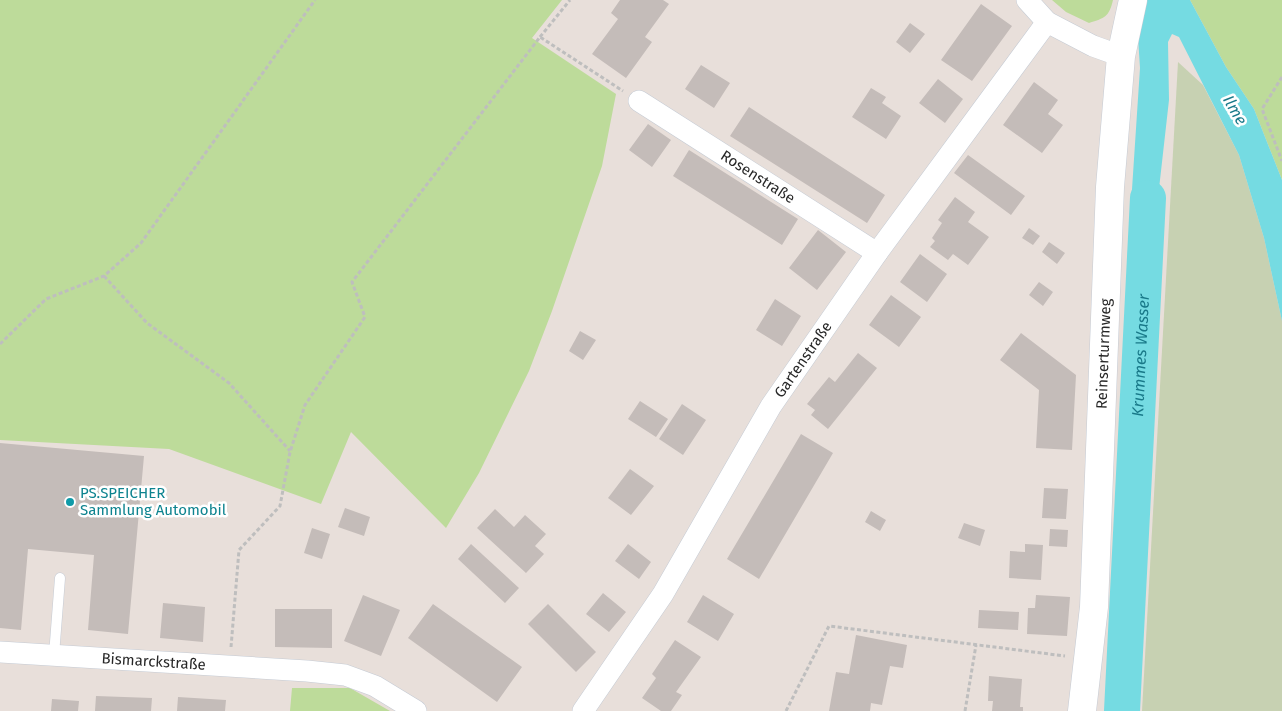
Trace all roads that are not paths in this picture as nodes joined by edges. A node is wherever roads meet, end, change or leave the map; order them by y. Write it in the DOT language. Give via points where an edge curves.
graph roads {
  1 [pos="1027,0"];
  2 [pos="1132,3"];
  3 [pos="1047,22"];
  4 [pos="1121,56"];
  5 [pos="639,101"];
  6 [pos="877,253"];
  7 [pos="60,578"];
  8 [pos="0,652"];
  9 [pos="54,655"];
  10 [pos="416,711"];
  11 [pos="583,711"];
  12 [pos="1082,711"];
  1 -- 3 [label="street"];
  2 -- 4 [label="main road, Reinserturmweg"];
  3 -- 4 [label="street" via="1093,46"];
  3 -- 6 [label="street, Gartenstraße"];
  4 -- 12 [label="main road, Reinserturmweg" via="1110,187 1094,608"];
  5 -- 6 [label="street, Rosenstraße"];
  6 -- 11 [label="street, Gartenstraße" via="771,406 663,594"];
  7 -- 9 [label="lane"];
  8 -- 9 [label="street, Bismarckstraße"];
  9 -- 10 [label="street, Bismarckstraße" via="345,675 375,686"];
}
